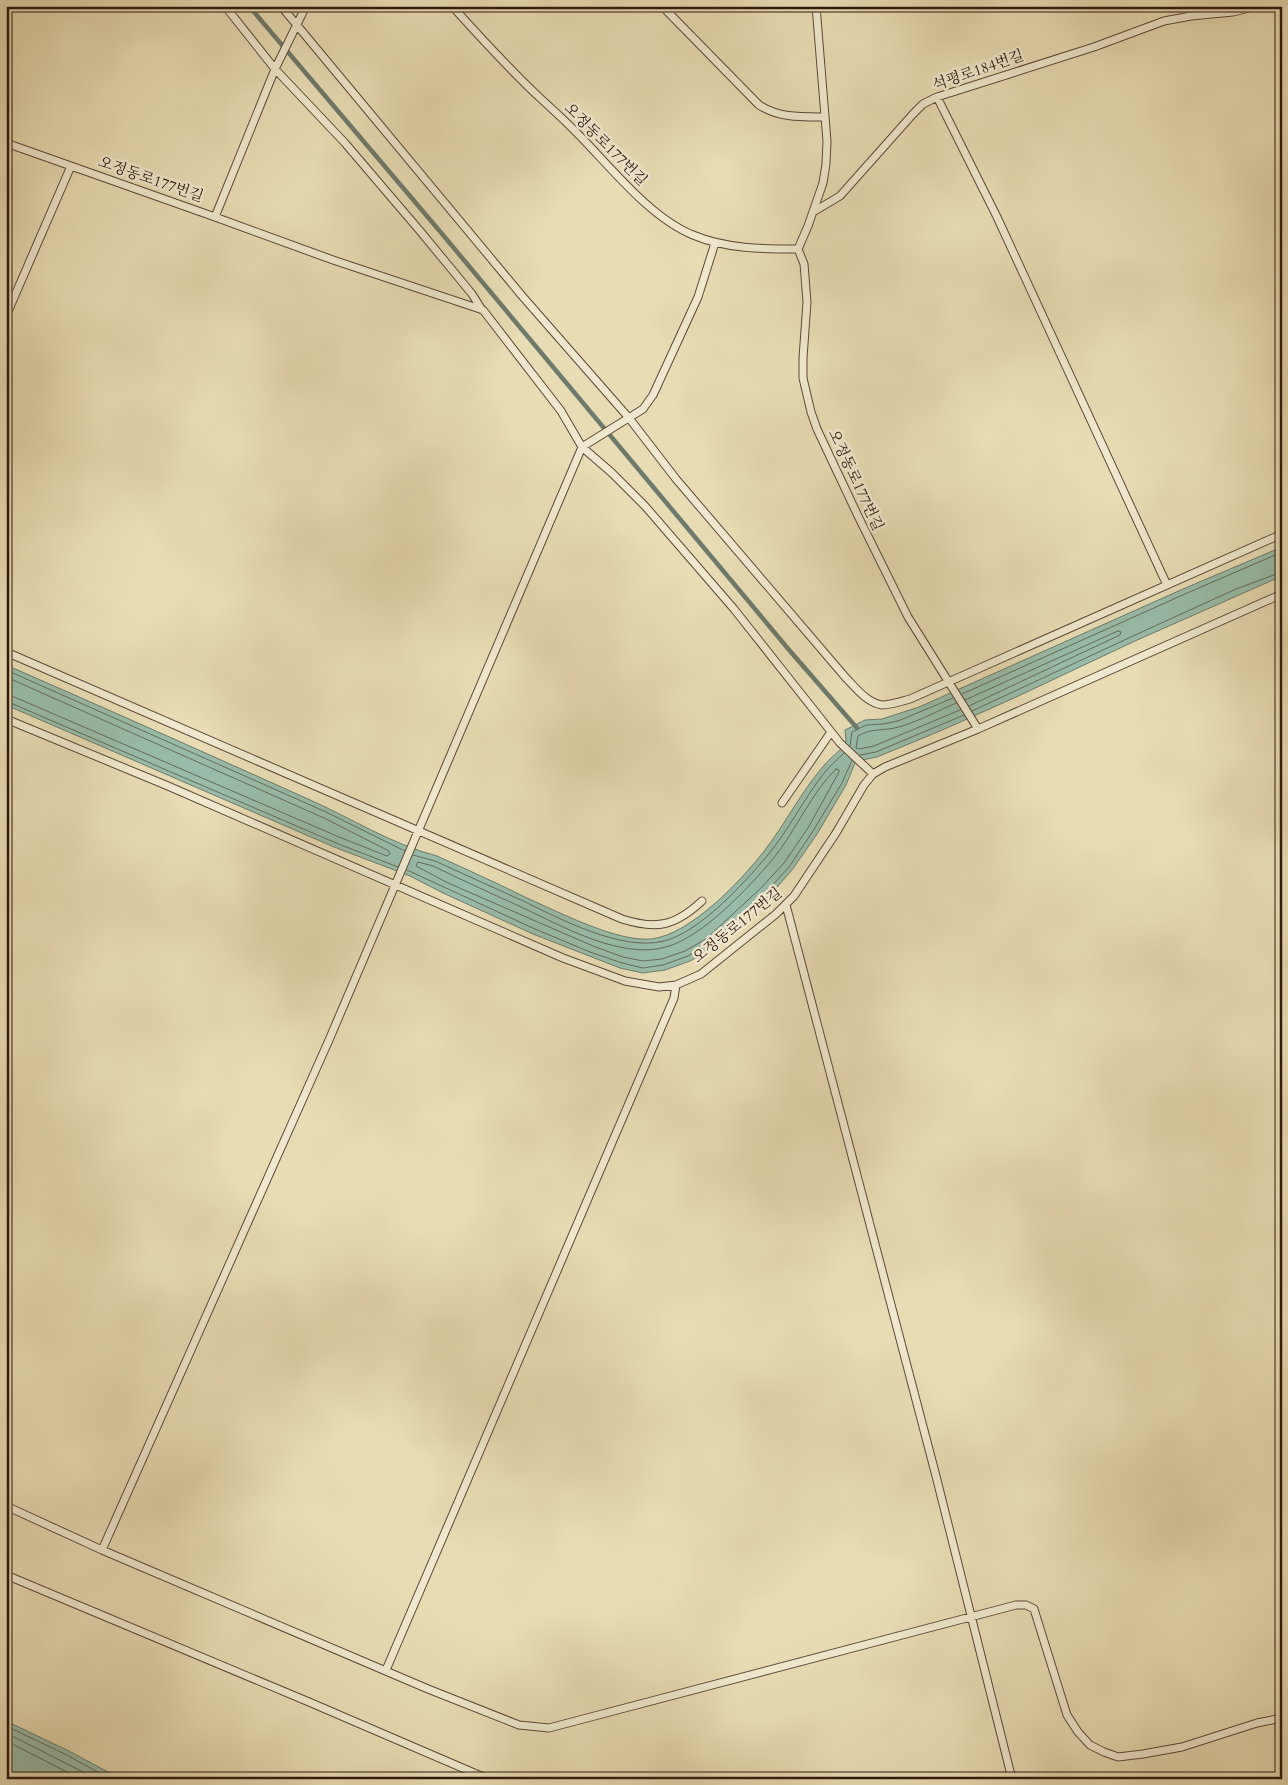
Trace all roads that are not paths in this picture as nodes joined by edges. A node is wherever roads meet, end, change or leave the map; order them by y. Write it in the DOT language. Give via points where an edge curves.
graph roads {
  1 [pos="225,6"];
  2 [pos="281,6"];
  3 [pos="306,6"];
  4 [pos="452,6"];
  5 [pos="662,6"];
  6 [pos="816,6"];
  7 [pos="1257,6"];
  8 [pos="295,28"];
  9 [pos="277,65"];
  10 [pos="937,98"];
  11 [pos="824,117"];
  12 [pos="6,143"];
  13 [pos="72,166"];
  14 [pos="813,212"];
  15 [pos="215,217"];
  16 [pos="715,243"];
  17 [pos="798,249"];
  18 [pos="482,310"];
  19 [pos="6,316"];
  20 [pos="626,420"];
  21 [pos="585,445"];
  22 [pos="1282,534"];
  23 [pos="1167,584"];
  24 [pos="1282,594"];
  25 [pos="6,652"];
  26 [pos="951,685"];
  27 [pos="6,719"];
  28 [pos="976,726"];
  29 [pos="831,732"];
  30 [pos="870,772"];
  31 [pos="782,803"];
  32 [pos="419,830"];
  33 [pos="397,882"];
  34 [pos="702,901"];
  35 [pos="786,906"];
  36 [pos="676,985"];
  37 [pos="6,1506"];
  38 [pos="102,1550"];
  39 [pos="6,1575"];
  40 [pos="970,1617"];
  41 [pos="386,1670"];
  42 [pos="1282,1718"];
  43 [pos="488,1779"];
  44 [pos="1012,1779"];
  1 -- 9 [label="lane"];
  2 -- 8 [label="lane"];
  3 -- 8 [label="lane, 오정동로177번길"];
  4 -- 16 [label="lane, 오정동로177번길" via="644,202 691,234"];
  5 -- 11 [label="lane" via="759,105 778,115"];
  6 -- 11 [label="lane"];
  7 -- 10 [label="lane, 석평로184번길" via="1164,21"];
  8 -- 9 [label="lane, 오정동로177번길"];
  8 -- 20 [label="lane"];
  9 -- 15 [label="lane, 오정동로177번길"];
  9 -- 18 [label="lane" via="472,294"];
  10 -- 14 [label="lane, 석평로184번길" via="923,104 913,114 840,196"];
  10 -- 23 [label="lane" via="997,217"];
  11 -- 14 [label="lane" via="826,164"];
  12 -- 13 [label="lane, 오정동로177번길"];
  13 -- 15 [label="lane, 오정동로177번길"];
  13 -- 19 [label="lane"];
  14 -- 17 [label="lane"];
  15 -- 18 [label="lane"];
  16 -- 17 [label="lane, 오정동로177번길"];
  16 -- 20 [label="lane" via="698,296 653,395 643,408"];
  17 -- 26 [label="lane, 오정동로177번길" via="804,264 808,302 803,358 811,412 889,581"];
  18 -- 21 [label="lane"];
  20 -- 21 [label="lane"];
  20 -- 26 [label="lane" via="861,693 882,704 910,699"];
  21 -- 29 [label="lane" via="646,506 734,609"];
  21 -- 32 [label="lane"];
  22 -- 23 [label="lane"];
  23 -- 26 [label="lane"];
  24 -- 28 [label="lane"];
  25 -- 32 [label="lane"];
  26 -- 28 [label="lane, 오정동로177번길"];
  27 -- 33 [label="lane"];
  28 -- 30 [label="lane, 오정동로177번길"];
  29 -- 30 [label="lane"];
  29 -- 31 [label="lane"];
  30 -- 35 [label="lane, 오정동로177번길" via="806,881"];
  32 -- 33 [label="lane"];
  32 -- 34 [label="lane" via="632,922 669,924 690,913"];
  33 -- 36 [label="lane" via="602,974 642,985"];
  33 -- 38 [label="lane"];
  35 -- 36 [label="lane, 오정동로177번길" via="701,974"];
  35 -- 40 [label="lane"];
  36 -- 41 [label="lane" via="674,998"];
  37 -- 38 [label="lane"];
  38 -- 41 [label="lane"];
  39 -- 43 [label="lane"];
  40 -- 41 [label="lane" via="549,1728 519,1725"];
  40 -- 42 [label="lane" via="1016,1605 1034,1609 1067,1715 1090,1745 1118,1757 1182,1747"];
  40 -- 44 [label="lane"];
}
